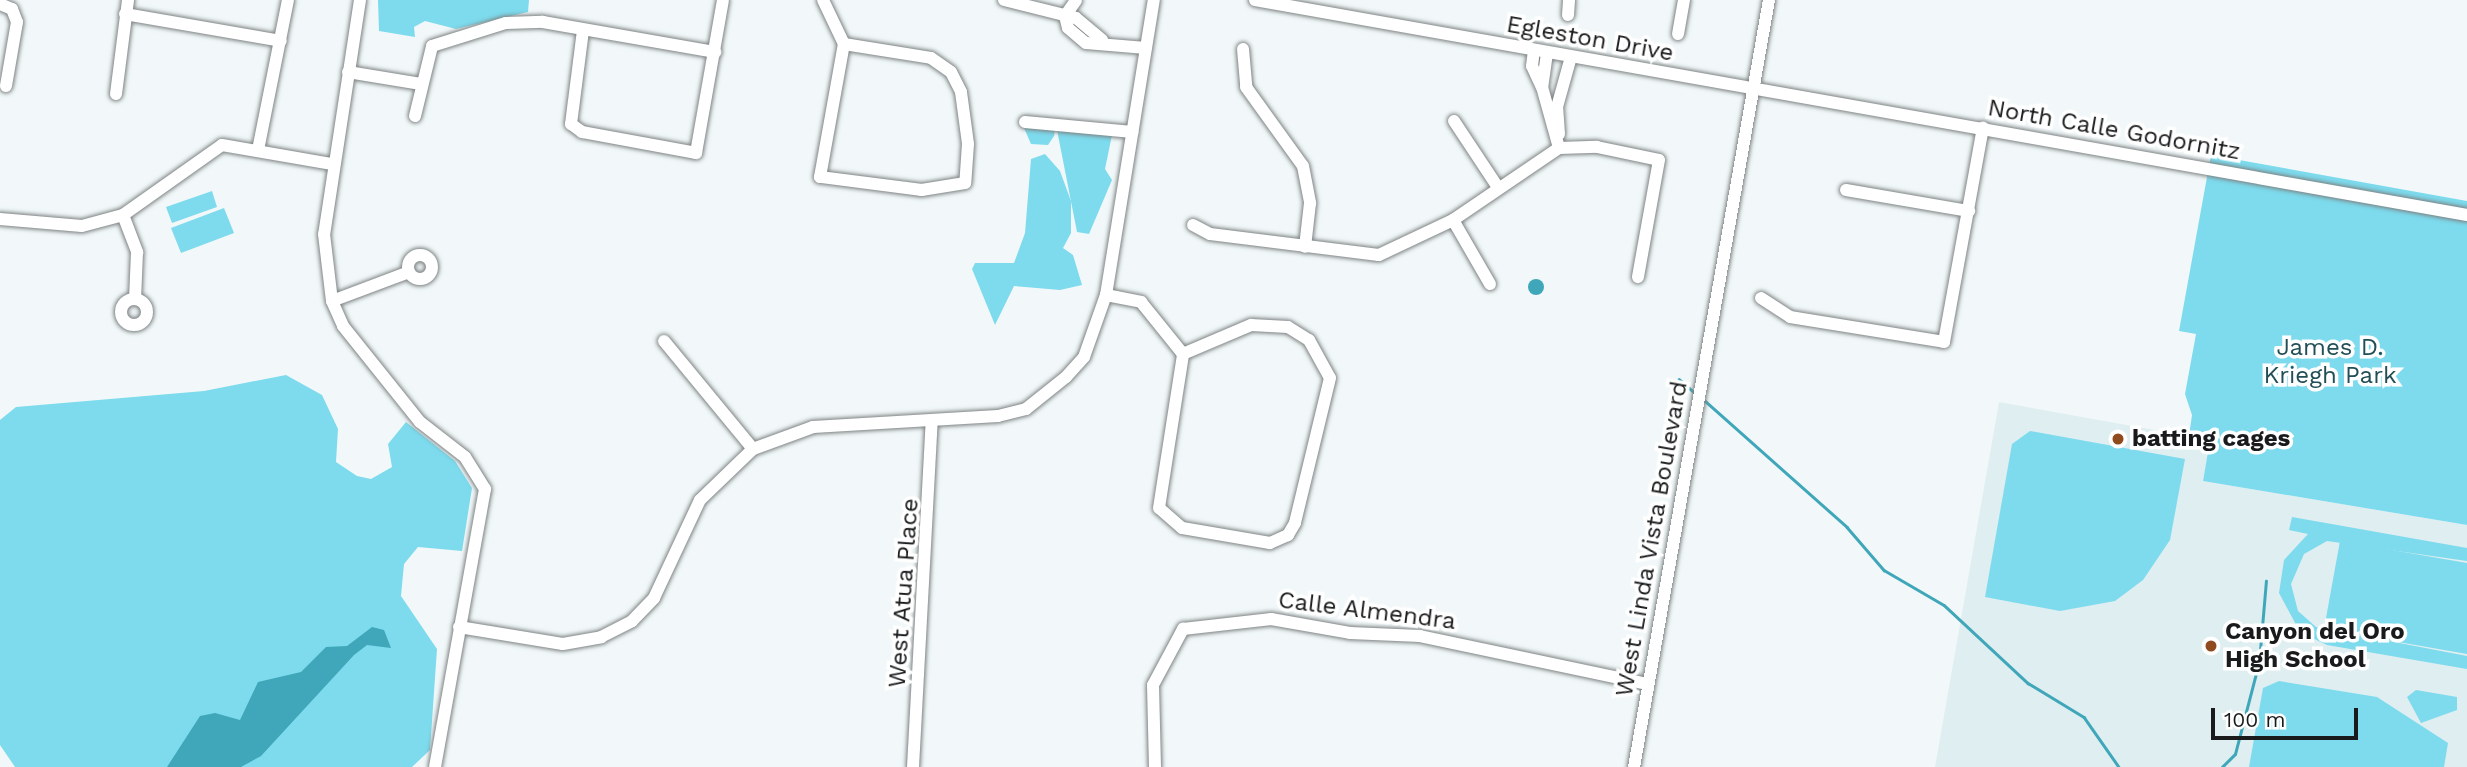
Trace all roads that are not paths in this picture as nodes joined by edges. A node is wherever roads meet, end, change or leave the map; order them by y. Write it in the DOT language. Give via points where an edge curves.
graph roads {
  1 [pos="128,0"];
  2 [pos="288,0"];
  3 [pos="360,0"];
  4 [pos="723,0"];
  5 [pos="823,0"];
  6 [pos="1004,0"];
  7 [pos="1076,0"];
  8 [pos="1154,0"];
  9 [pos="1255,0"];
  10 [pos="1569,0"];
  11 [pos="1684,0"];
  12 [pos="1769,0"];
  13 [pos="0,4"];
  14 [pos="125,14"];
  15 [pos="1568,15"];
  16 [pos="1065,16"];
  17 [pos="583,30"];
  18 [pos="1678,34"];
  19 [pos="281,41"];
  20 [pos="844,44"];
  21 [pos="1146,48"];
  22 [pos="1243,49"];
  23 [pos="1534,50"];
  24 [pos="715,52"];
  25 [pos="1547,52"];
  26 [pos="1571,57"];
  27 [pos="348,72"];
  28 [pos="1564,82"];
  29 [pos="421,84"];
  30 [pos="6,86"];
  31 [pos="1542,87"];
  32 [pos="1753,89"];
  33 [pos="117,94"];
  34 [pos="415,116"];
  35 [pos="1454,121"];
  36 [pos="1025,122"];
  37 [pos="1134,126"];
  38 [pos="1983,128"];
  39 [pos="1559,148"];
  40 [pos="258,150"];
  41 [pos="332,164"];
  42 [pos="1497,186"];
  43 [pos="1846,190"];
  44 [pos="1969,211"];
  45 [pos="123,215"];
  46 [pos="2467,215"];
  47 [pos="0,219"];
  48 [pos="1453,220"];
  49 [pos="1193,225"];
  50 [pos="1305,247"];
  51 [pos="409,272"];
  52 [pos="1638,277"];
  53 [pos="1490,284"];
  54 [pos="1106,295"];
  55 [pos="1761,298"];
  56 [pos="135,299"];
  57 [pos="332,301"];
  58 [pos="664,341"];
  59 [pos="1183,354"];
  60 [pos="932,421"];
  61 [pos="753,449"];
  62 [pos="459,627"];
  63 [pos="1648,684"];
  64 [pos="435,767"];
  65 [pos="913,767"];
  66 [pos="1155,767"];
  67 [pos="1634,767"];
  1 -- 14 [label="street"];
  2 -- 19 [label="street"];
  3 -- 27 [label="street"];
  4 -- 24 [label="street"];
  5 -- 20 [label="street"];
  6 -- 16 [label="street"];
  7 -- 16 [label="street"];
  8 -- 21 [label="street"];
  9 -- 23 [label="street, Egleston Drive"];
  10 -- 15 [label="street"];
  11 -- 18 [label="street"];
  12 -- 32 [label="street, West Linda Vista Boulevard"];
  13 -- 30 [label="street" via="12,9 17,22"];
  14 -- 19 [label="street"];
  14 -- 33 [label="street"];
  16 -- 21 [label="street" via="1068,28 1086,43 1102,40"];
  17 -- 24 [label="street"];
  17 -- 24 [label="street" via="569,125 582,132 696,152"];
  17 -- 29 [label="street" via="506,23 428,46"];
  19 -- 40 [label="street"];
  20 -- 20 [label="street" via="820,177 922,190 965,183 968,144 961,92 951,72 931,58"];
  21 -- 37 [label="street"];
  22 -- 50 [label="street" via="1247,87 1303,166 1310,203"];
  23 -- 25 [label="street, Egleston Drive"];
  23 -- 31 [label="street" via="1532,66"];
  25 -- 26 [label="street, Egleston Drive"];
  25 -- 31 [label="street"];
  26 -- 28 [label="street"];
  26 -- 32 [label="street, Egleston Drive"];
  27 -- 29 [label="street"];
  27 -- 41 [label="street"];
  28 -- 31 [label="street"];
  28 -- 39 [label="street"];
  29 -- 34 [label="street"];
  31 -- 39 [label="street"];
  32 -- 38 [label="street, North Calle Godornitz"];
  32 -- 63 [label="street, West Linda Vista Boulevard"];
  35 -- 42 [label="street"];
  36 -- 37 [label="street"];
  37 -- 54 [label="street"];
  38 -- 44 [label="street"];
  38 -- 46 [label="street, North Calle Godornitz"];
  39 -- 42 [label="street"];
  39 -- 52 [label="street" via="1597,147 1659,159"];
  40 -- 41 [label="street"];
  40 -- 45 [label="street" via="222,145"];
  41 -- 57 [label="street" via="323,261"];
  42 -- 48 [label="street"];
  43 -- 44 [label="street"];
  44 -- 55 [label="street" via="1944,342 1790,317"];
  45 -- 47 [label="street" via="82,226"];
  45 -- 56 [label="street" via="137,253"];
  48 -- 50 [label="street" via="1379,255"];
  48 -- 53 [label="street"];
  49 -- 50 [label="street" via="1210,234"];
  51 -- 57 [label="street"];
  54 -- 59 [label="street" via="1141,302"];
  54 -- 60 [label="street" via="1084,357 1045,395 998,416"];
  57 -- 62 [label="street" via="343,326 420,422 479,472 485,489"];
  58 -- 61 [label="street"];
  59 -- 59 [label="street" via="1159,508 1182,528 1280,542 1295,523 1307,454 1328,403 1324,360 1309,340 1276,326 1251,325"];
  60 -- 61 [label="street" via="813,426"];
  60 -- 65 [label="street, West Atua Place"];
  61 -- 62 [label="street" via="709,488 662,586 615,631 564,644"];
  62 -- 64 [label="street"];
  63 -- 66 [label="street, Calle Almendra" via="1420,636 1350,634 1271,619 1183,629 1153,685"];
  63 -- 67 [label="street, West Linda Vista Boulevard"];
}
